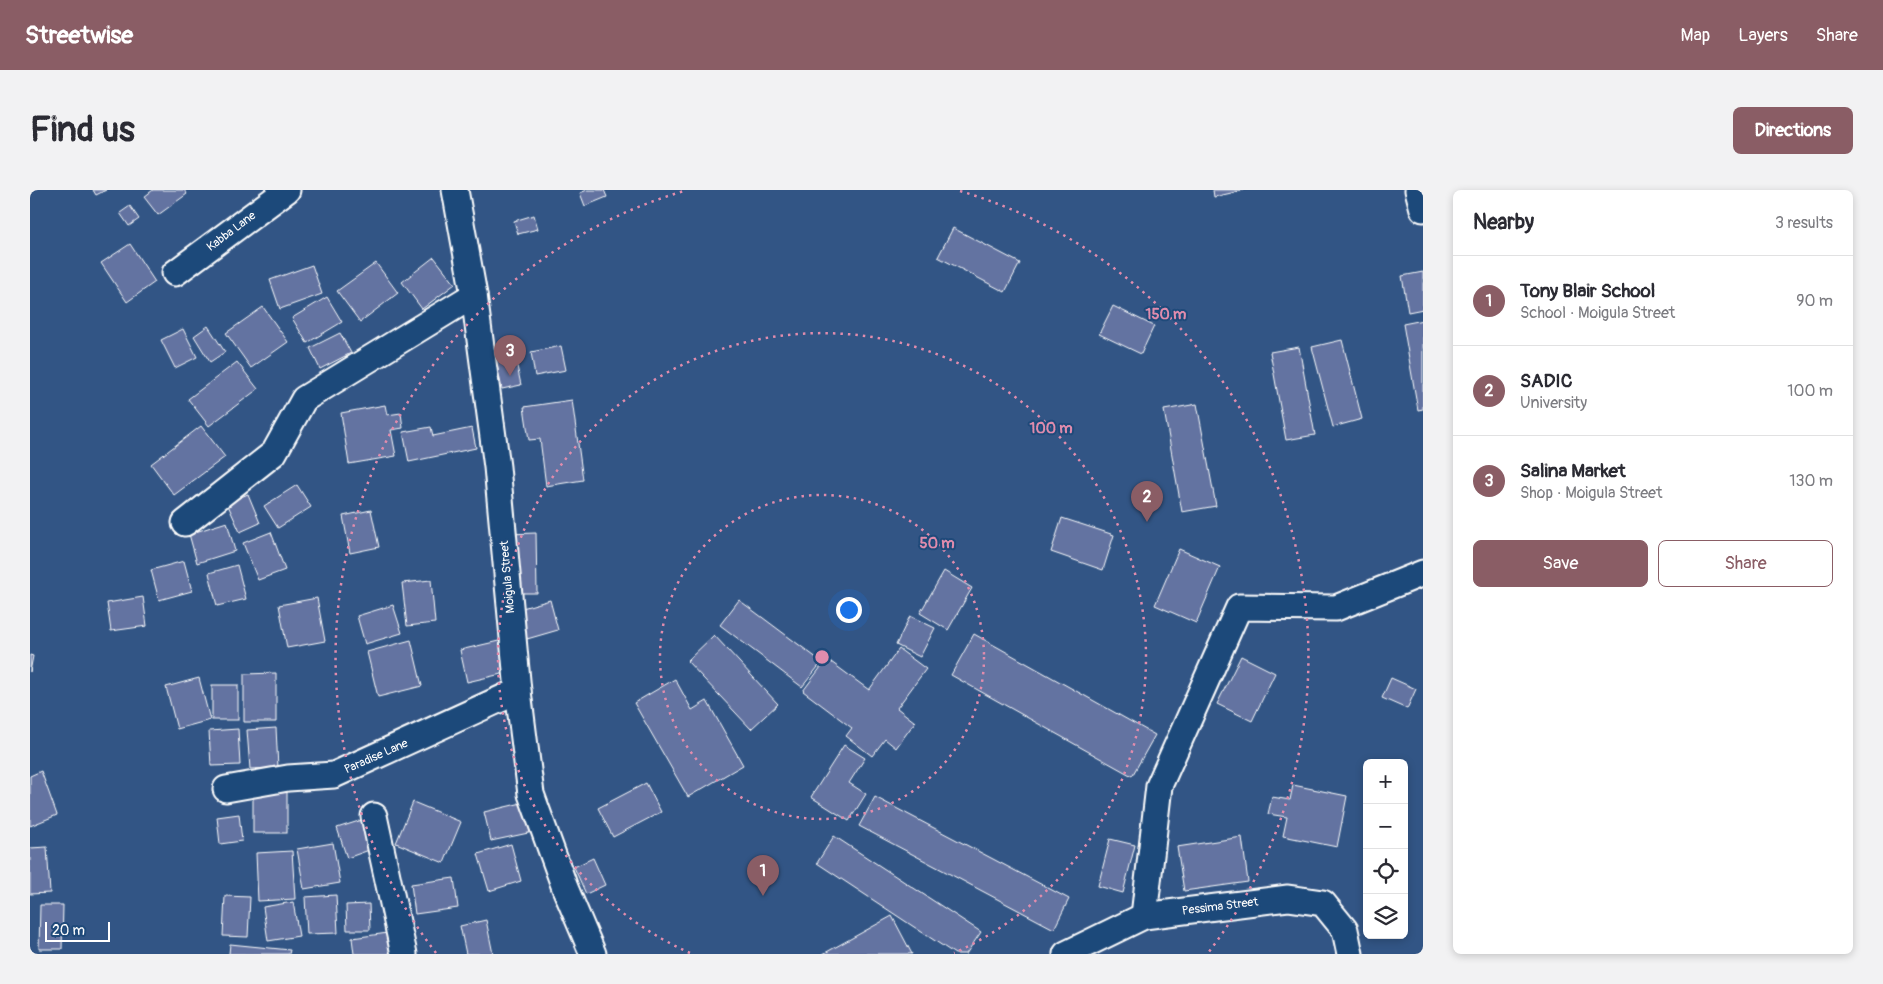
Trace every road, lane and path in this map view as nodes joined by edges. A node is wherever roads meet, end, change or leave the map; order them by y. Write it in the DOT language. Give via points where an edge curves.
graph roads {
  1 [pos="287,190"];
  2 [pos="455,190"];
  3 [pos="1418,190"];
  4 [pos="1423,210"];
  5 [pos="175,273"];
  6 [pos="474,295"];
  7 [pos="185,523"];
  8 [pos="1423,573"];
  9 [pos="518,691"];
  10 [pos="226,789"];
  11 [pos="374,816"];
  12 [pos="1144,916"];
  13 [pos="404,954"];
  14 [pos="593,954"];
  15 [pos="1066,954"];
  16 [pos="1350,954"];
  1 -- 5 [label="street, Kabba Lane"];
  2 -- 6 [label="street, Moigula Street"];
  3 -- 4 [label="street"];
  6 -- 7 [label="street" via="304,399 274,453"];
  6 -- 9 [label="street, Moigula Street" via="497,467"];
  8 -- 12 [label="street" via="1336,608 1239,607 1159,786"];
  9 -- 10 [label="street, Paradise Lane" via="334,775 288,778"];
  9 -- 14 [label="street, Moigula Street" via="531,794"];
  11 -- 13 [label="street"];
  12 -- 15 [label="street, Pessima Street"];
  12 -- 16 [label="street, Pessima Street" via="1288,898 1323,903 1345,930"];
}
